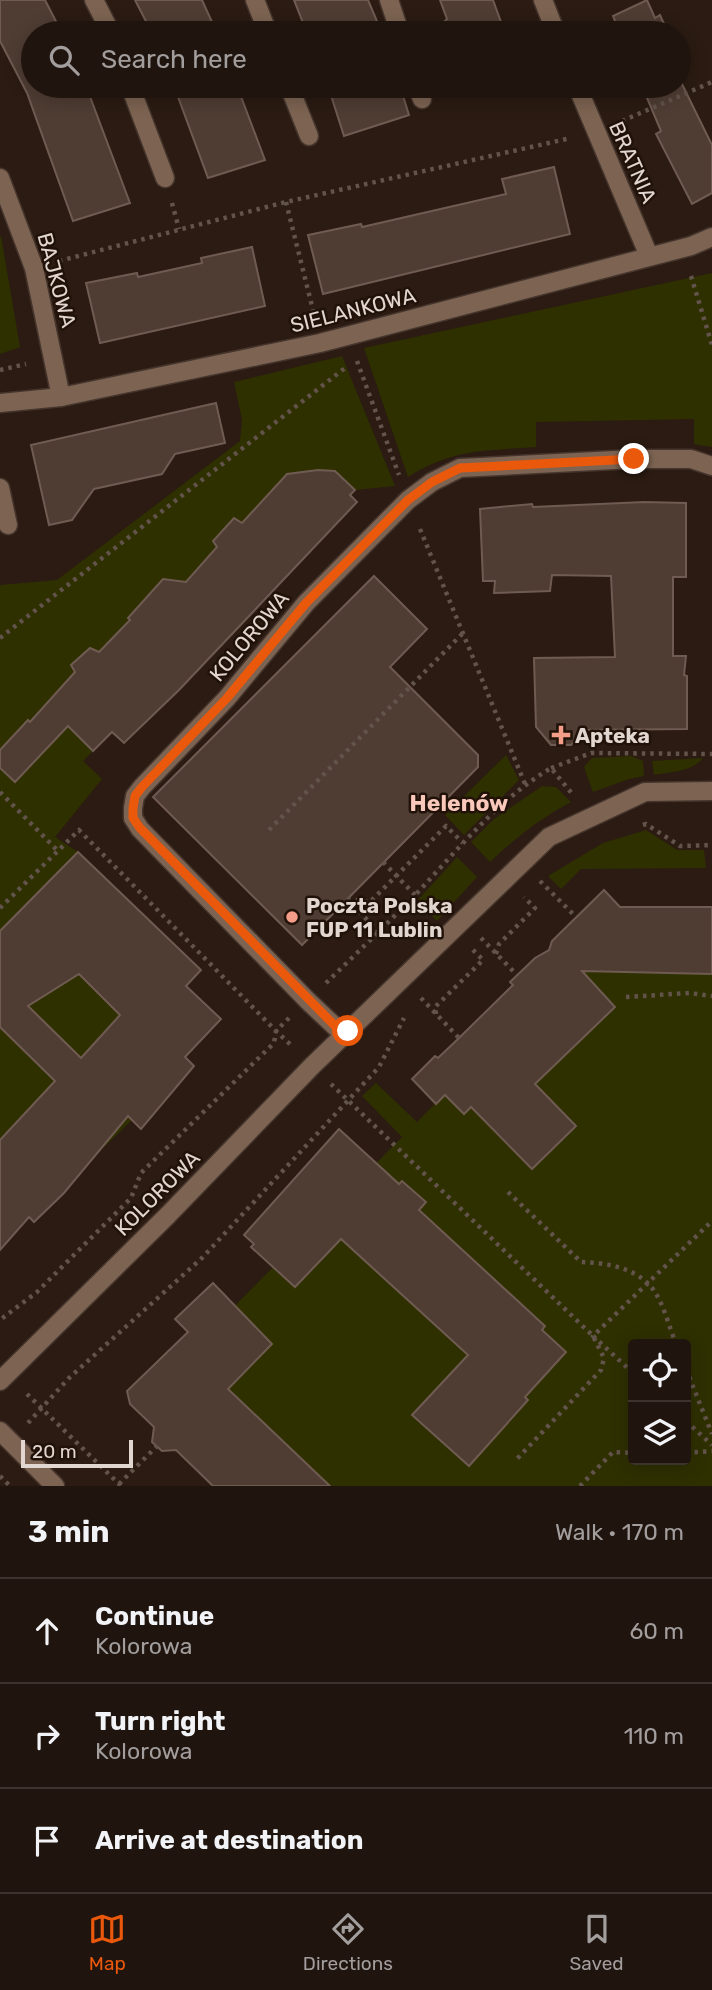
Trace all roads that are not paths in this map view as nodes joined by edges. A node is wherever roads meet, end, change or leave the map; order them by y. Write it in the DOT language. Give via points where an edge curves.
graph roads {
  1 [pos="94,0"];
  2 [pos="255,0"];
  3 [pos="388,0"];
  4 [pos="543,0"];
  5 [pos="105,21"];
  6 [pos="263,21"];
  7 [pos="396,21"];
  8 [pos="551,21"];
  9 [pos="135,98"];
  10 [pos="294,98"];
  11 [pos="582,98"];
  12 [pos="309,136"];
  13 [pos="0,178"];
  14 [pos="165,178"];
  15 [pos="712,237"];
  16 [pos="649,256"];
  17 [pos="61,397"];
  18 [pos="0,403"];
  19 [pos="712,466"];
  20 [pos="0,488"];
  21 [pos="8,525"];
  22 [pos="712,791"];
  23 [pos="344,1035"];
  24 [pos="3,1377"];
  25 [pos="5,1437"];
  26 [pos="55,1486"];
  1 -- 5 [label="street"];
  2 -- 6 [label="street"];
  3 -- 7 [label="street"];
  4 -- 8 [label="street"];
  9 -- 14 [label="street"];
  10 -- 12 [label="street"];
  11 -- 16 [label="street, BRATNIA"];
  13 -- 17 [label="street, BAJKOWA" via="34,268"];
  15 -- 16 [label="street, SIELANKOWA"];
  16 -- 17 [label="street, SIELANKOWA" via="320,343"];
  17 -- 18 [label="street, SIELANKOWA"];
  19 -- 23 [label="street, KOLOROWA" via="680,459 460,468 432,482 408,500 306,603 227,698 135,796 133,818 140,828"];
  20 -- 21 [label="street"];
  22 -- 23 [label="street, KOLOROWA" via="645,792 549,837"];
  23 -- 24 [label="street, KOLOROWA"];
  25 -- 26 [label="street"];
}
